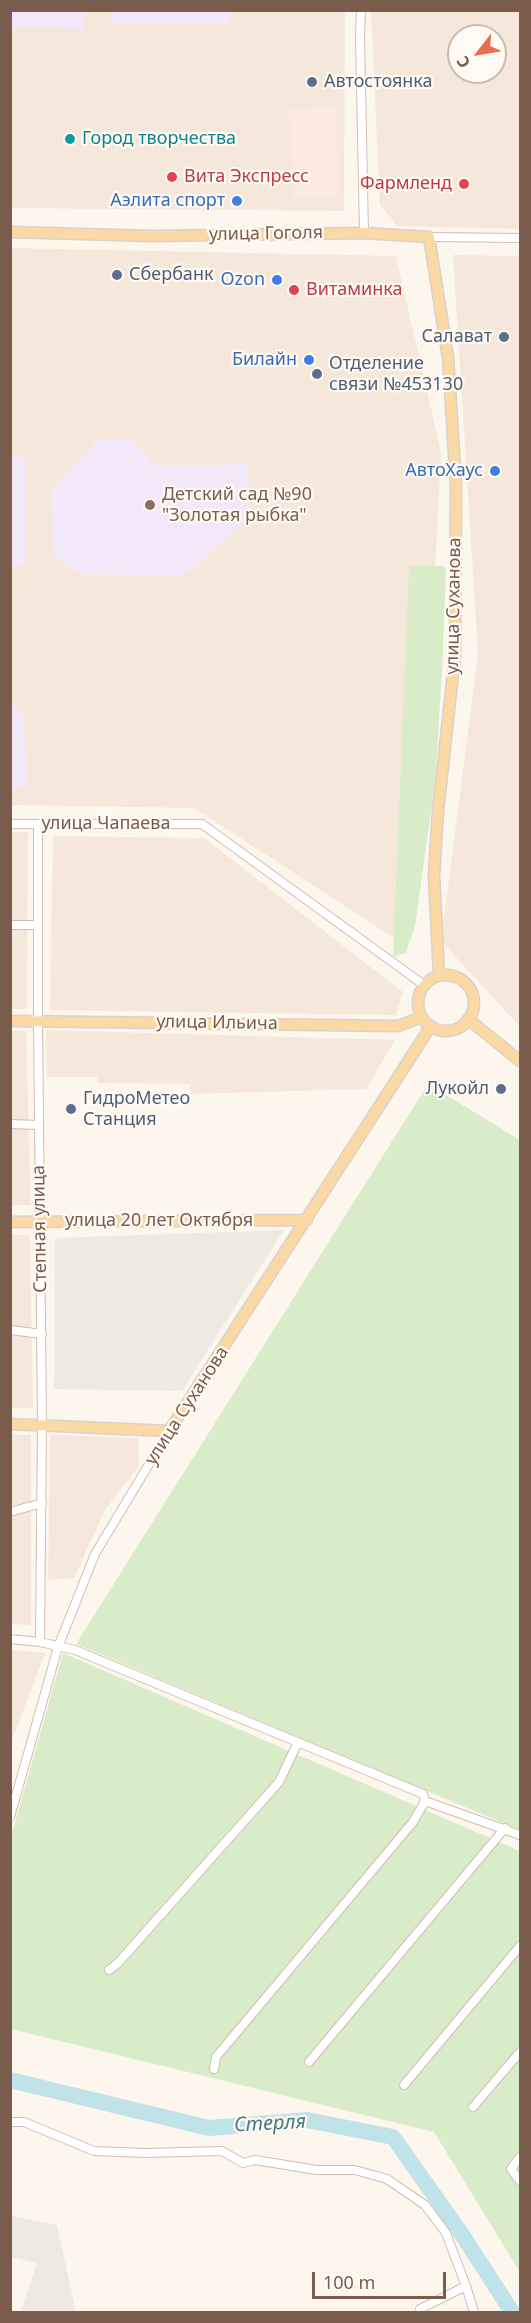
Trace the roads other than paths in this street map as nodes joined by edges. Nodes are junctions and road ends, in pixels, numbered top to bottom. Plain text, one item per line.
1 (361, 10) edge
2 (10, 232) edge
3 (364, 233) junction
4 (429, 237) junction
5 (520, 238) edge
6 (10, 824) edge
7 (39, 824) junction
8 (10, 925) edge
9 (38, 925) junction
10 (439, 975) junction
11 (424, 985) junction
12 (422, 1017) junction
13 (468, 1019) junction
14 (38, 1020) junction
15 (10, 1021) edge
16 (431, 1026) junction
17 (520, 1061) edge
18 (10, 1124) edge
19 (39, 1125) junction
20 (307, 1220) junction
21 (10, 1222) edge
22 (40, 1222) junction
23 (10, 1330) edge
24 (42, 1334) junction
25 (10, 1424) edge
26 (42, 1424) junction
27 (169, 1431) junction
28 (42, 1503) junction
29 (10, 1512) edge
30 (10, 1639) edge
31 (40, 1642) junction
32 (58, 1647) junction
33 (298, 1742) junction
34 (425, 1801) junction
35 (10, 1817) edge
36 (505, 1828) junction
37 (520, 1835) edge
38 (520, 1946) edge
39 (109, 1970) dead end
40 (520, 2052) edge
41 (309, 2062) dead end
42 (214, 2069) dead end
43 (404, 2085) dead end
44 (473, 2107) dead end
45 (10, 2122) edge
46 (520, 2157) edge
47 (520, 2181) edge
48 (466, 2286) junction
49 (420, 2309) dead end
50 (474, 2313) edge

1 - 3 street
2 - 3 main road, улица Гоголя
3 - 4 main road, улица Гоголя
4 - 5 street, улица Гоголя
4 - 10 main road, улица Суханова
6 - 7 street, улица Чапаева
7 - 9 street, Степная улица
7 - 11 street, улица Чапаева
8 - 9 street
9 - 14 street, Степная улица
10 - 11 main road
10 - 13 main road
11 - 12 main road
12 - 14 main road, улица Ильича
12 - 16 main road
13 - 16 main road
13 - 17 main road
14 - 15 main road, улица Ильича
14 - 19 street, Степная улица
16 - 20 main road, улица Суханова
18 - 19 street
19 - 22 street, Степная улица
20 - 22 main road, улица 20 лет Октября
20 - 27 main road, улица Суханова
21 - 22 main road, улица 20 лет Октября
22 - 24 street, Степная улица
23 - 24 street
24 - 26 street, Степная улица
25 - 26 main road
26 - 27 main road
26 - 28 street, Степная улица
27 - 32 street, улица Суханова
28 - 29 street
28 - 31 street, Степная улица
30 - 31 street
31 - 32 street
32 - 33 street
32 - 35 street, улица Суханова
33 - 34 street
33 - 39 street
34 - 36 street
34 - 42 street
36 - 37 street
36 - 41 street
38 - 43 street
40 - 44 street
45 - 48 street
46 - 47 street
48 - 49 street
48 - 50 street

